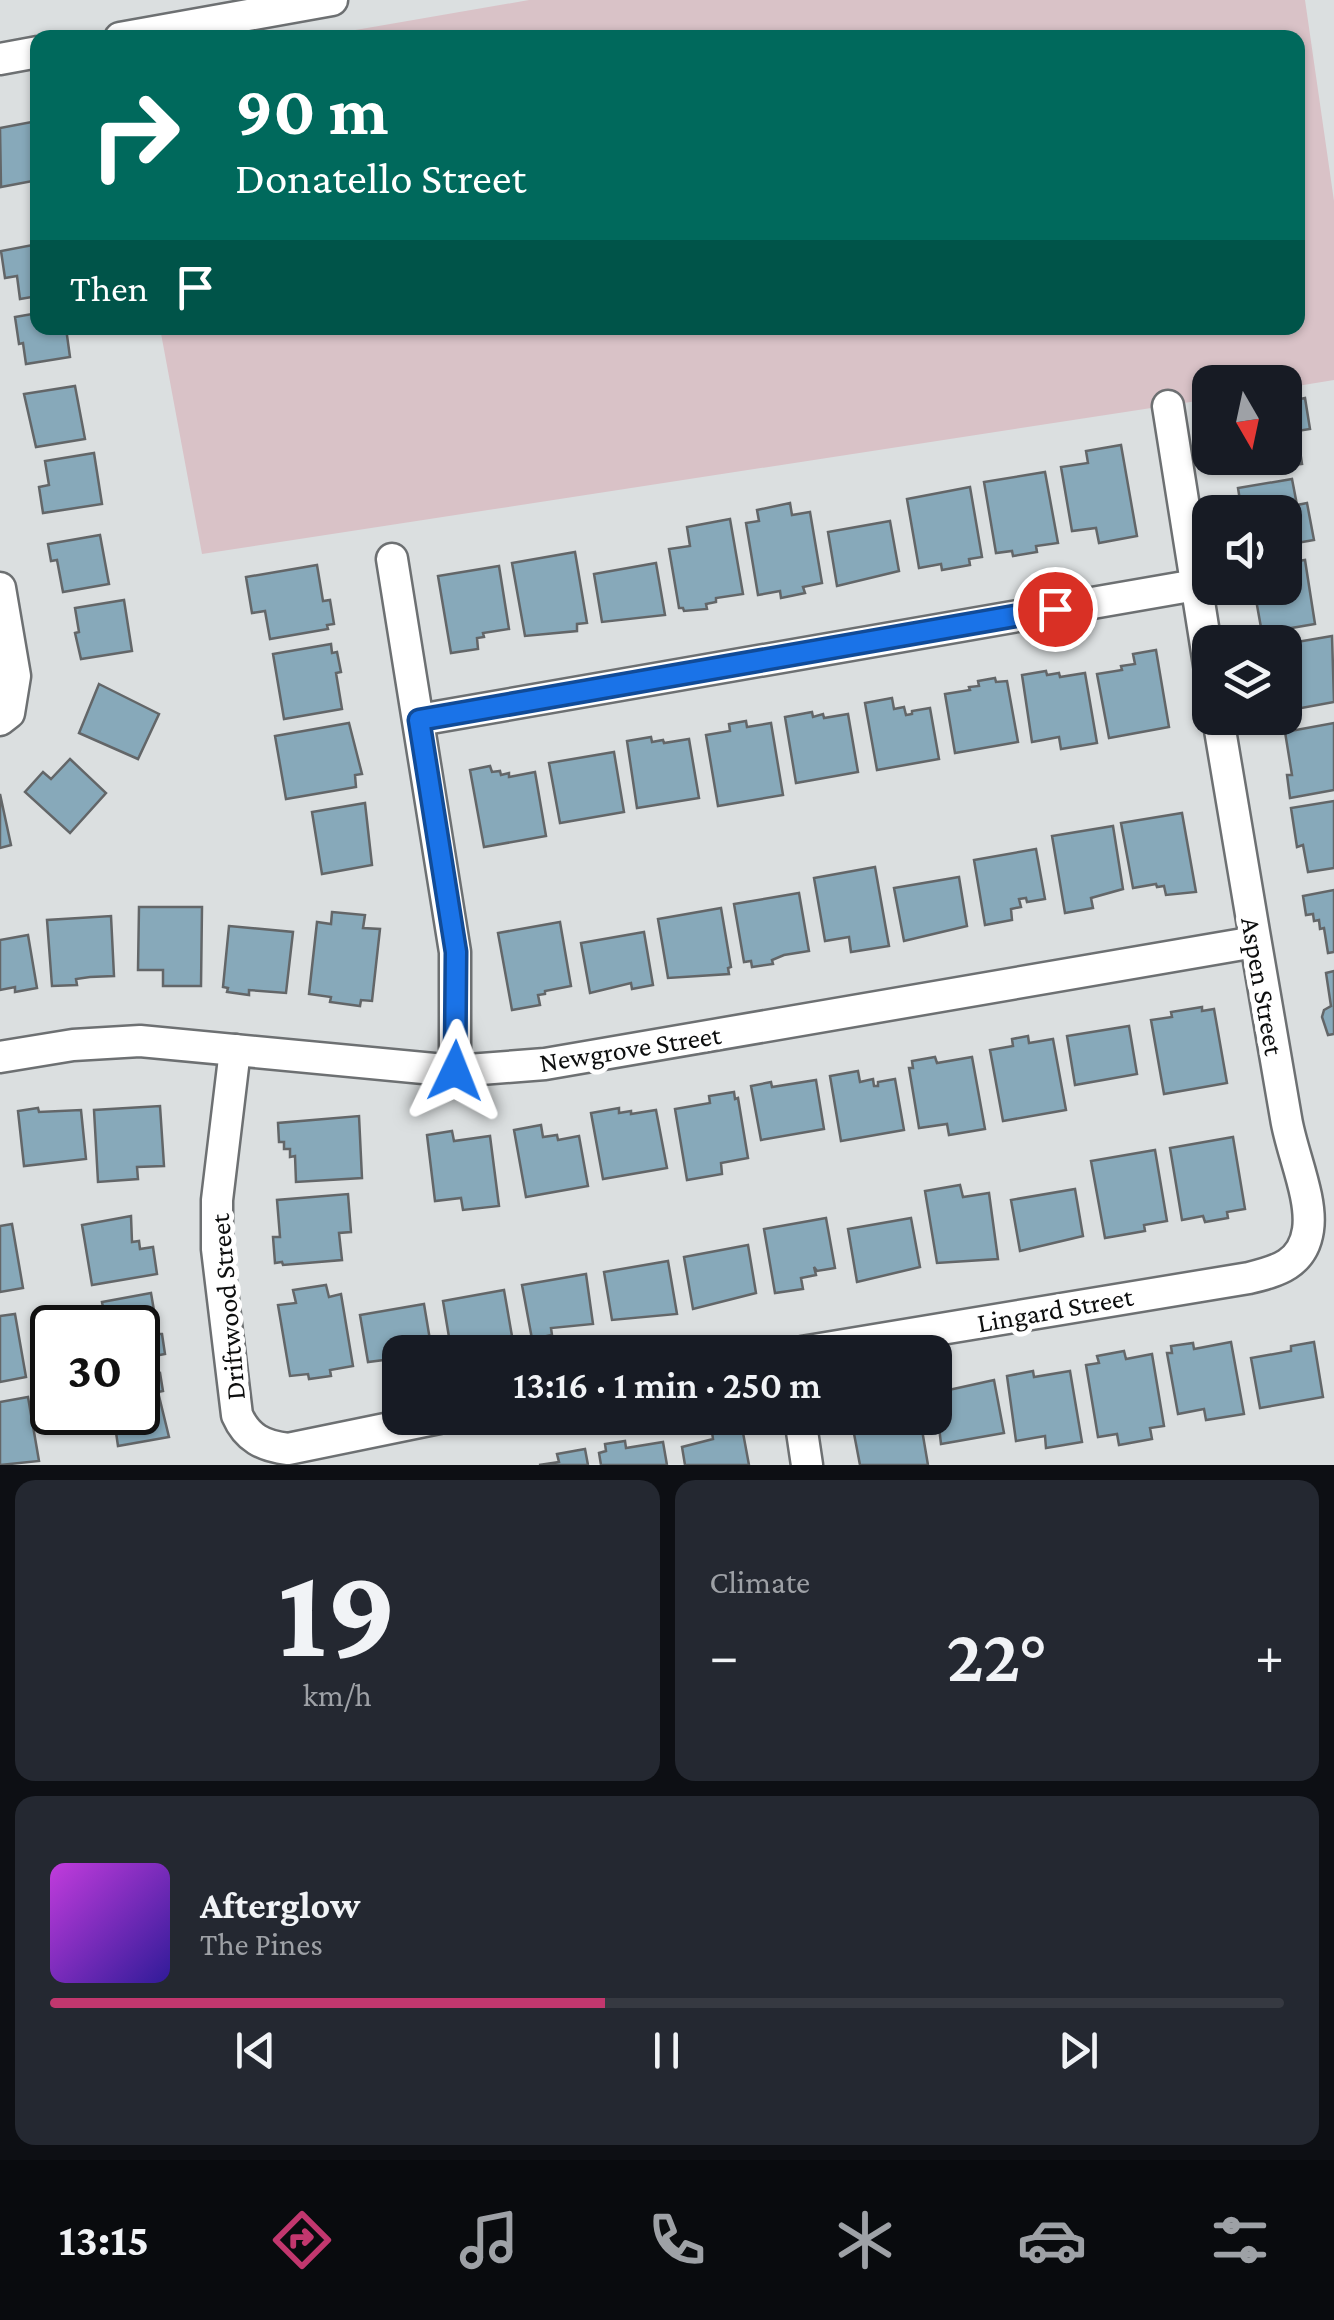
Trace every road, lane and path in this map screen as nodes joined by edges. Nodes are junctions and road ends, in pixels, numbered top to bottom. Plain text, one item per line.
1 (332, 0) edge
2 (165, 30) edge
3 (30, 53) edge
4 (0, 59) edge
5 (1168, 406) dead end
6 (392, 559) dead end
7 (1192, 559) edge
8 (1192, 586) edge
9 (0, 588) edge
10 (5, 716) edge
11 (419, 720) junction
12 (1221, 735) edge
13 (1256, 942) junction
14 (235, 1050) junction
15 (0, 1057) edge
16 (455, 1071) junction
17 (1302, 1253) joint
18 (905, 1335) edge
19 (382, 1430) edge
20 (803, 1435) edge
21 (807, 1465) edge

1 - 2 street
3 - 4 street
5 - 7 street
6 - 11 street
8 - 11 street
9 - 10 street
11 - 16 street
12 - 13 street, Aspen Street
13 - 16 street, Newgrove Street
13 - 17 street, Aspen Street
14 - 15 street, Newgrove Street
14 - 16 street, Newgrove Street
14 - 19 street, Driftwood Street
17 - 18 street, Lingard Street
20 - 21 street

